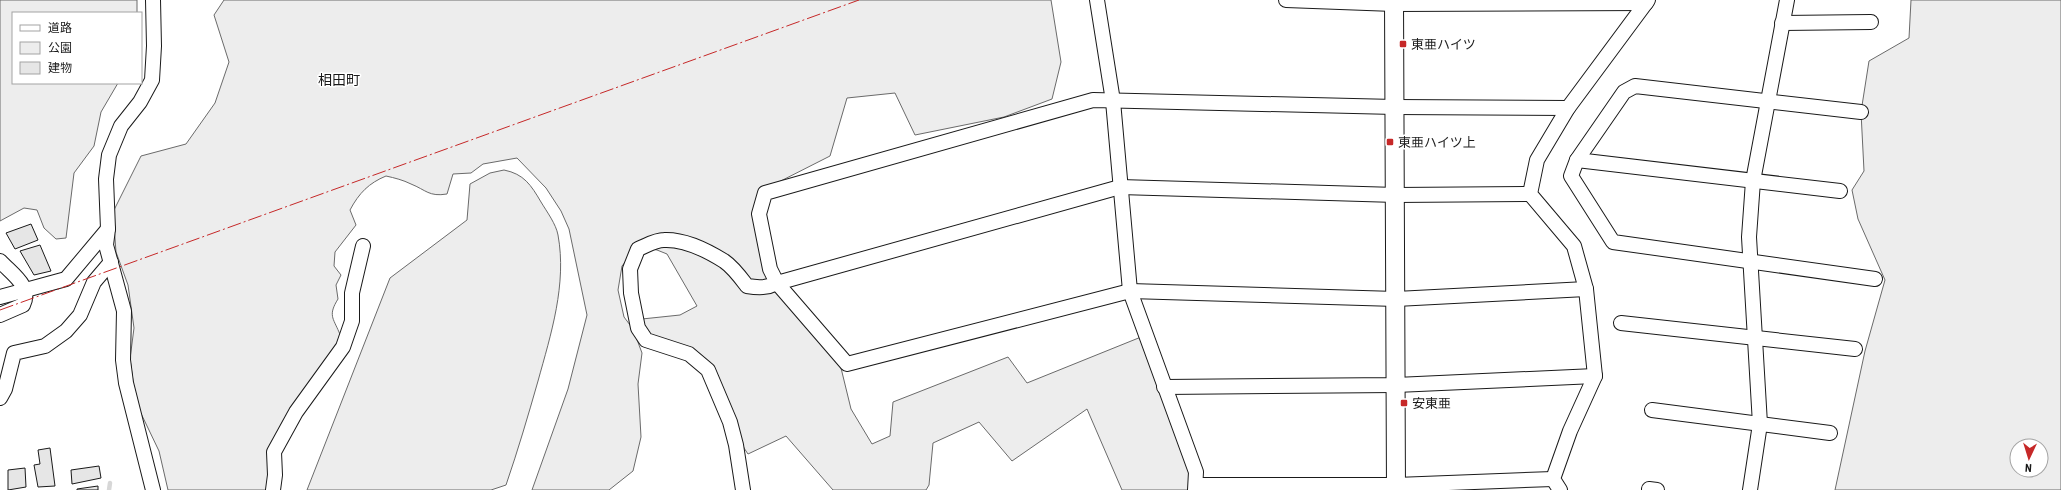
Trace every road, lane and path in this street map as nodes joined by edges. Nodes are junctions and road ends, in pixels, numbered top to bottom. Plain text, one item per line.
1 (153, 0) edge
2 (1097, 0) edge
3 (1286, 0) edge
4 (1787, 0) edge
5 (1394, 2) edge
6 (1647, 2) edge
7 (1871, 22) dead end
8 (1782, 23) junction
9 (1113, 101) junction
10 (1768, 102) junction
11 (1395, 107) junction
12 (1568, 108) junction
13 (1861, 112) dead end
14 (1577, 160) junction
15 (1753, 181) junction
16 (1120, 186) junction
17 (1840, 191) dead end
18 (1530, 194) junction
19 (1396, 195) junction
20 (108, 229) junction
21 (363, 246) dead end
22 (0, 261) edge
23 (1751, 261) junction
24 (111, 262) junction
25 (1875, 279) dead end
26 (777, 283) junction
27 (1586, 288) junction
28 (26, 289) junction
29 (1130, 291) junction
30 (0, 297) edge
31 (1396, 299) junction
32 (0, 314) edge
33 (1621, 324) dead end
34 (1756, 339) junction
35 (1855, 349) dead end
36 (1595, 376) junction
37 (1396, 385) junction
38 (1164, 387) junction
39 (0, 398) edge
40 (1652, 410) dead end
41 (1760, 424) junction
42 (1830, 433) dead end
43 (1556, 484) edge
44 (1195, 488) edge
45 (1396, 488) edge
46 (153, 490) edge
47 (273, 490) edge
48 (743, 490) edge
49 (1750, 490) edge

1 - 20 street
2 - 9 street
3 - 5 street
4 - 8 street
5 - 6 street
5 - 11 street
6 - 12 street
7 - 8 street
8 - 10 street
9 - 11 street
9 - 16 street
9 - 26 street
10 - 13 street
10 - 14 street
10 - 15 street
11 - 12 street
11 - 19 street
12 - 18 street
14 - 15 street
14 - 23 street
15 - 17 street
15 - 23 street
16 - 19 street
16 - 26 street
16 - 29 street
18 - 19 street
18 - 27 street
19 - 31 street
20 - 24 street
20 - 28 street
21 - 47 street
22 - 28 street
23 - 25 street
23 - 34 street
24 - 39 street
24 - 46 street
26 - 29 street
26 - 48 street
27 - 31 street
27 - 36 street
28 - 30 street
28 - 32 street
29 - 31 street
29 - 38 street
31 - 37 street
33 - 34 street
34 - 35 street
34 - 41 street
36 - 37 street
36 - 43 street
37 - 38 street
37 - 45 street
38 - 44 street
40 - 41 street
41 - 42 street
41 - 49 street
43 - 45 street
44 - 45 street

